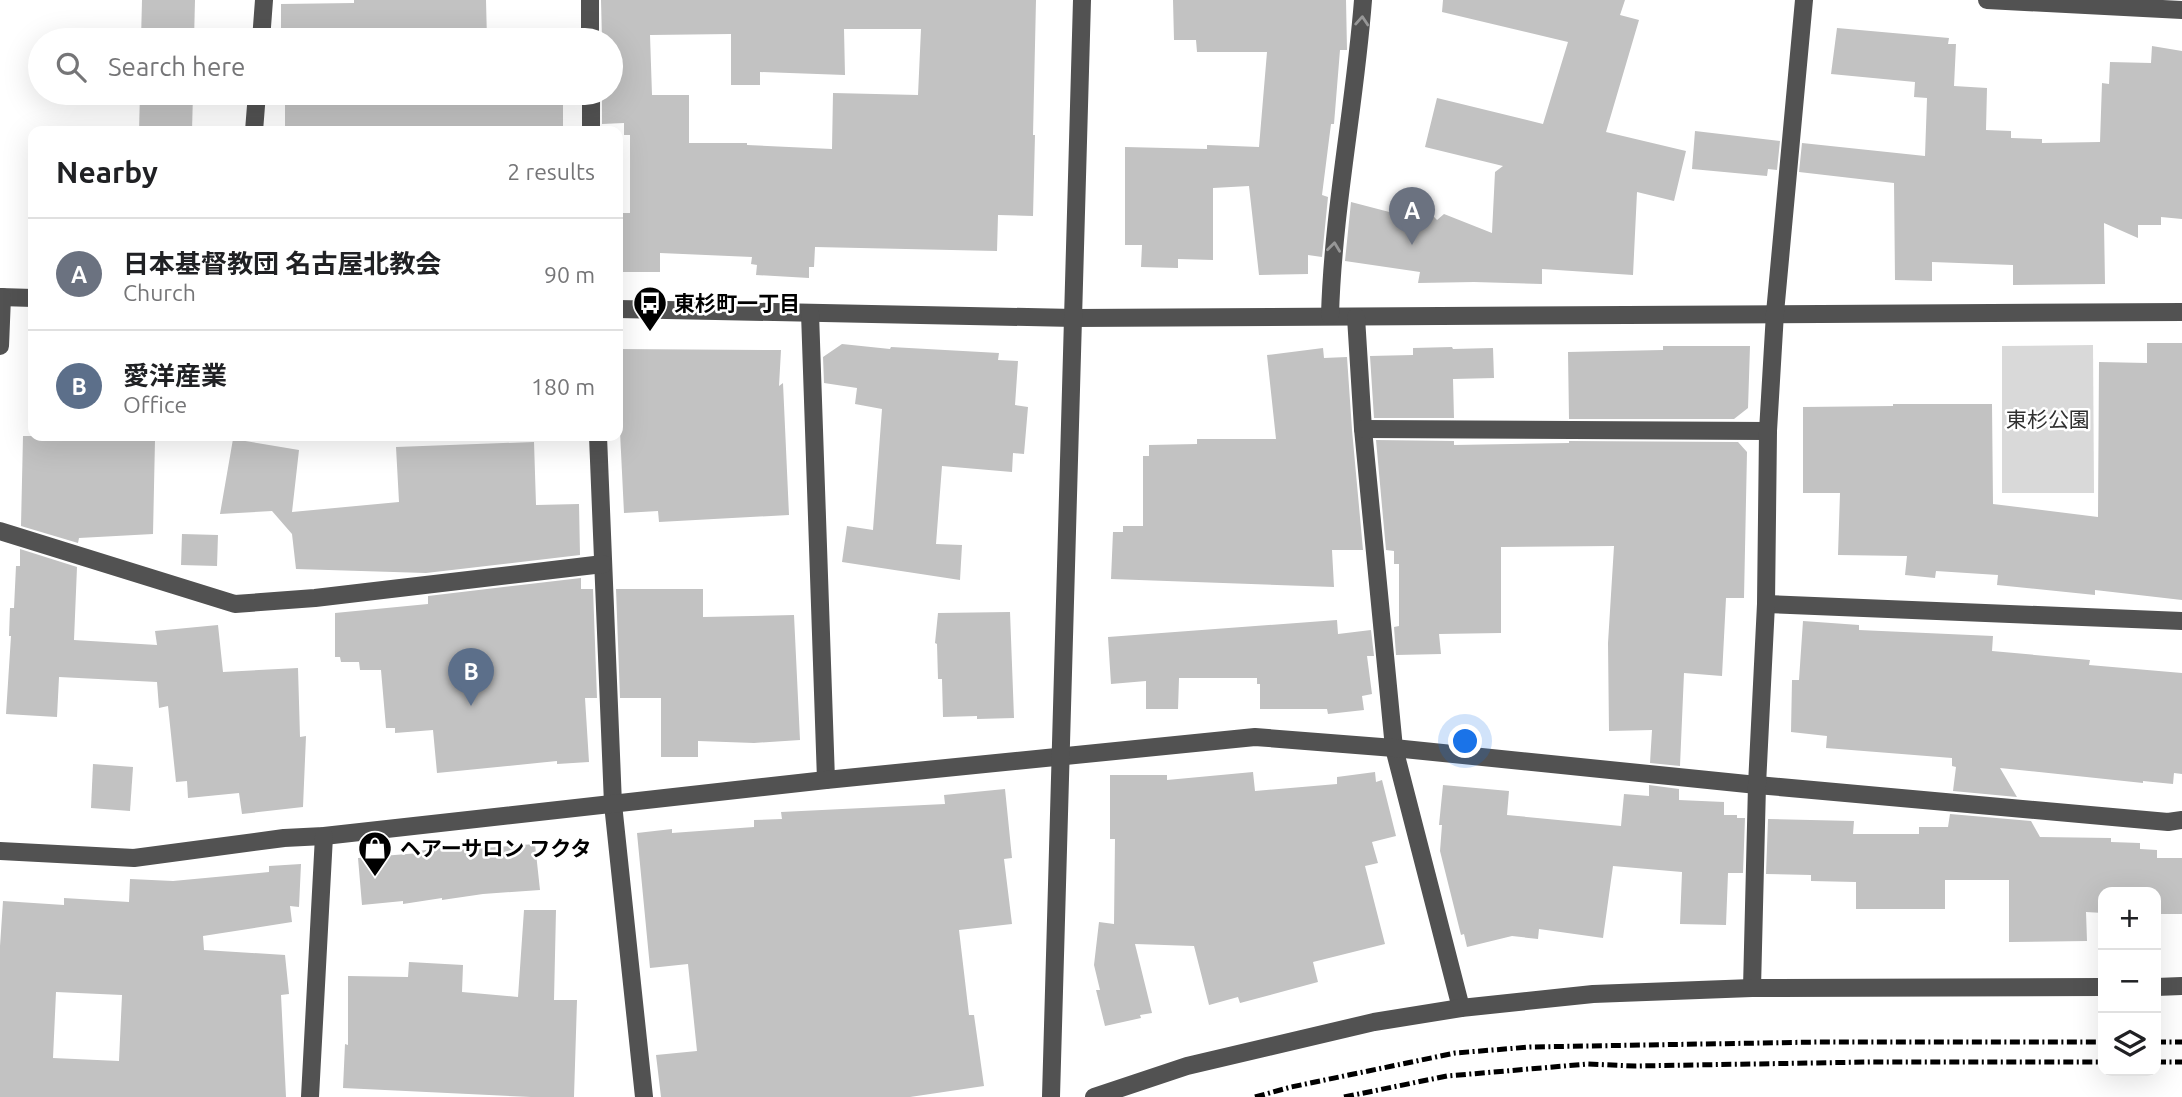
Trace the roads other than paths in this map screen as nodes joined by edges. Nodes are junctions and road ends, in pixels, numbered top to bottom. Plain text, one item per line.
1 (264, 0) edge
2 (590, 0) edge
3 (1082, 0) edge
4 (1363, 0) edge
5 (1804, 0) edge
6 (1987, 0) edge
7 (2182, 10) edge
8 (262, 28) edge
9 (590, 28) edge
10 (256, 105) edge
11 (591, 105) edge
12 (254, 126) edge
13 (591, 126) edge
14 (1, 297) edge
15 (28, 298) edge
16 (623, 309) edge
17 (2182, 312) edge
18 (810, 313) junction
19 (1775, 313) junction
20 (1330, 315) junction
21 (1074, 317) junction
22 (1356, 317) junction
23 (0, 346) edge
24 (1363, 429) junction
25 (1768, 430) junction
26 (598, 441) edge
27 (0, 531) edge
28 (603, 564) junction
29 (1766, 604) junction
30 (2182, 621) edge
31 (1394, 748) junction
32 (1062, 756) junction
33 (826, 780) junction
34 (1757, 785) junction
35 (613, 804) junction
36 (2182, 820) edge
37 (324, 836) junction
38 (0, 851) edge
39 (2161, 986) edge
40 (2182, 986) edge
41 (2098, 987) edge
42 (1752, 988) junction
43 (1461, 1008) junction
44 (310, 1097) edge
45 (643, 1097) edge
46 (1051, 1097) edge
47 (1094, 1097) edge

1 - 8 street
2 - 9 street
3 - 21 street
20 -> 4 street
5 - 19 street
6 - 7 street
10 - 12 street
11 - 13 street
14 - 15 street
14 - 23 street
16 - 18 street
17 - 19 street
18 - 21 street
18 - 33 street
19 - 22 street
19 - 25 street
20 - 21 street
20 - 22 street
21 - 32 street
22 - 24 street
24 - 25 street
24 - 31 street
25 - 29 street
26 - 28 street
27 - 28 street
28 - 35 street
29 - 30 street
29 - 34 street
31 - 32 street
31 - 34 street
31 - 43 street
32 - 33 street
32 - 46 street
33 - 35 street
34 - 36 street
34 - 42 street
35 - 37 street
35 - 45 street
37 - 38 street
37 - 44 street
39 - 40 street
41 - 42 street
42 - 43 street
43 - 47 street

